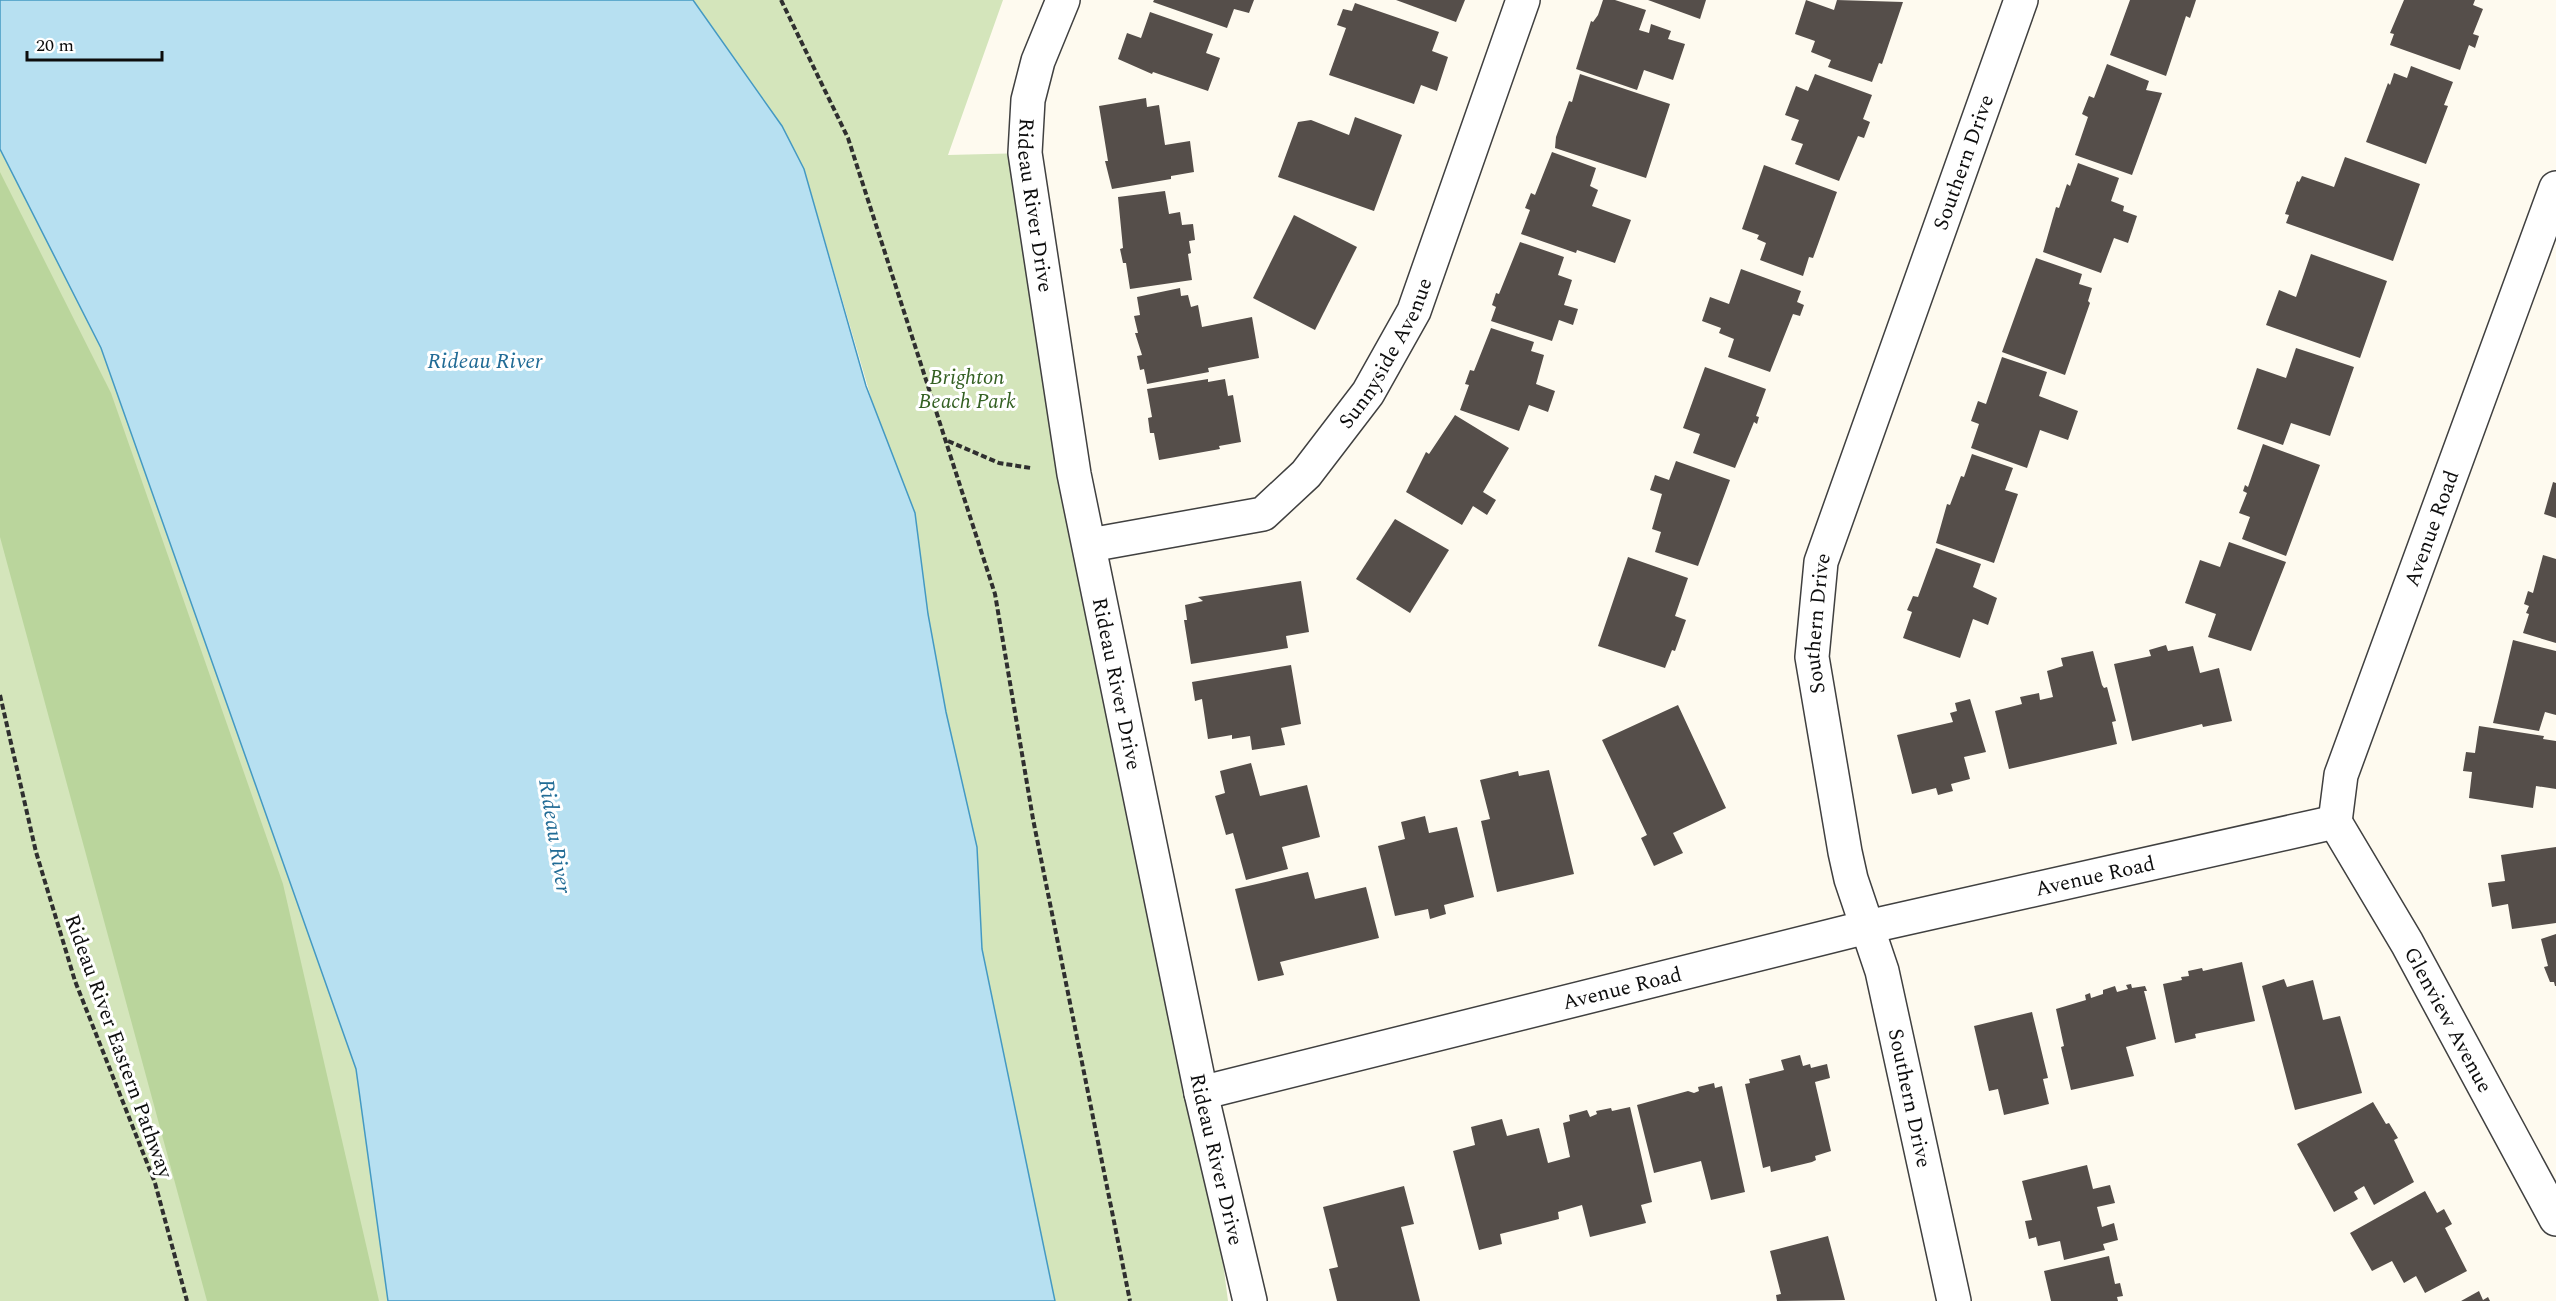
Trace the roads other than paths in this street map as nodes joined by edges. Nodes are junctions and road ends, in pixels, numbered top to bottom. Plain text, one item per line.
1 (1063, 0) edge
2 (1523, 0) edge
3 (2021, 0) edge
4 (2556, 188) edge
5 (1090, 545) junction
6 (2335, 822) junction
7 (1867, 927) junction
8 (1201, 1093) junction
9 (2556, 1219) edge
10 (1250, 1301) edge
11 (1954, 1301) edge

1 - 5 street, Rideau River Drive
2 - 5 street, Sunnyside Avenue
3 - 7 street, Southern Drive
4 - 6 street, Avenue Road
5 - 8 street, Rideau River Drive
6 - 7 street, Avenue Road
6 - 9 street, Glenview Avenue
7 - 8 street, Avenue Road
7 - 11 street, Southern Drive
8 - 10 street, Rideau River Drive

